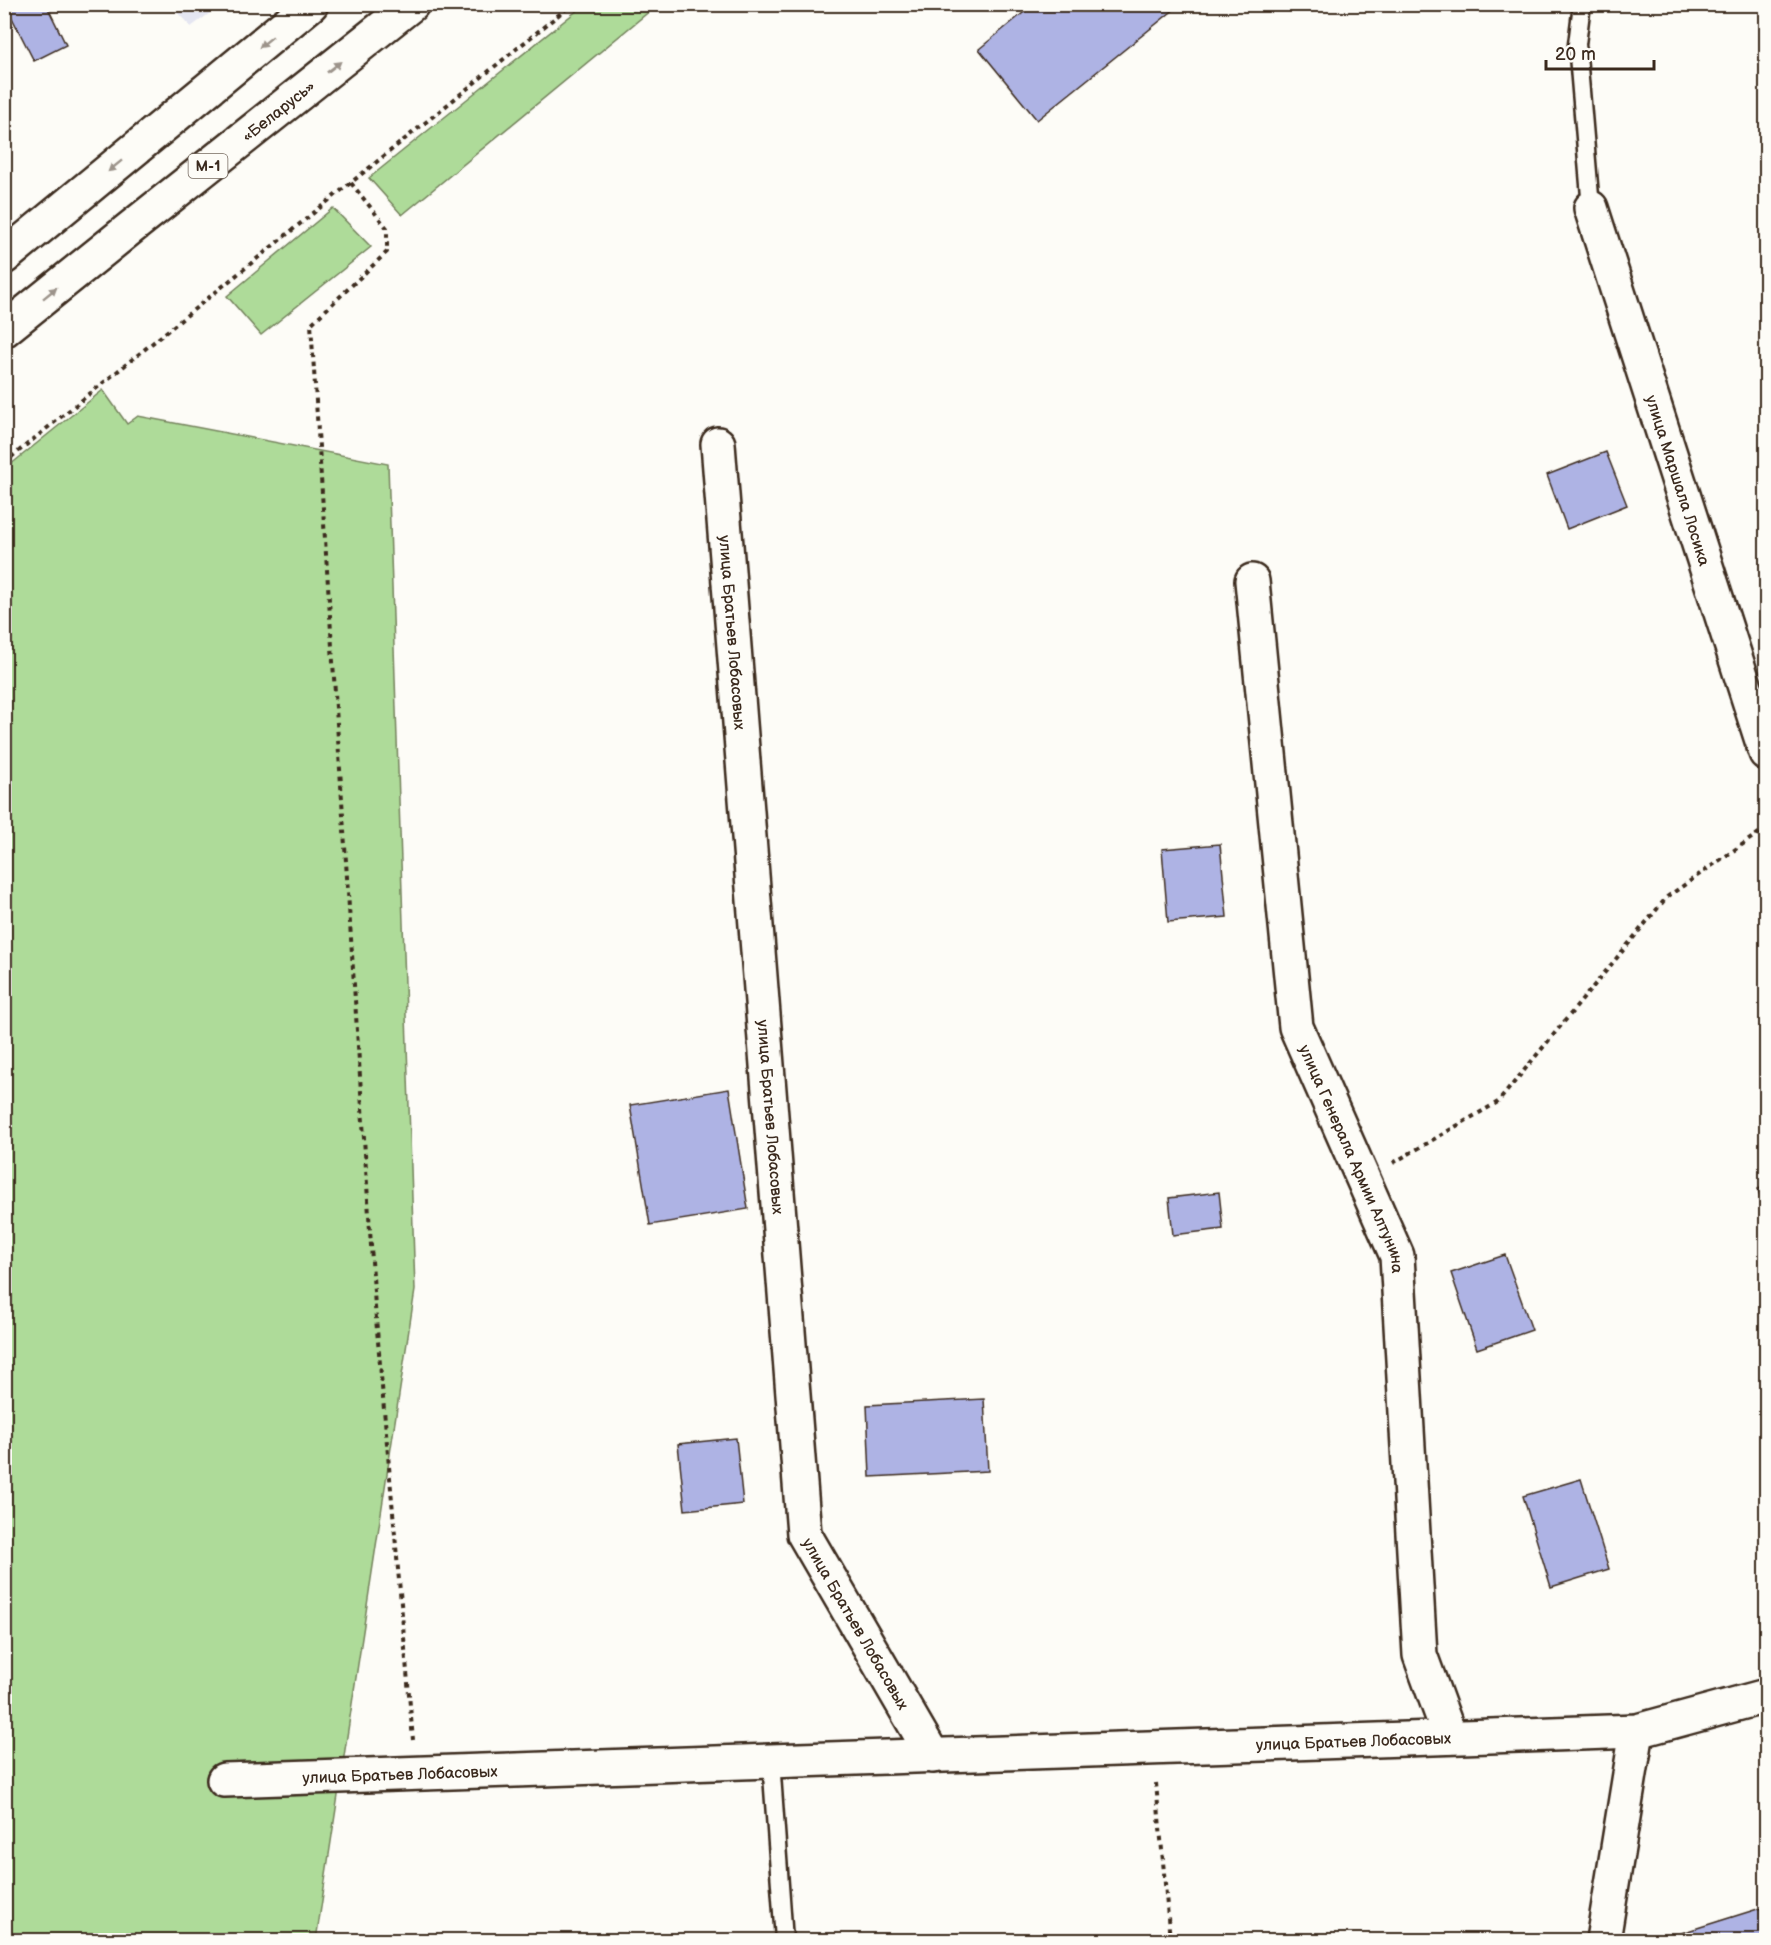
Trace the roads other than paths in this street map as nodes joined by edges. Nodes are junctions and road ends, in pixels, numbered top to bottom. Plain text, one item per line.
1 (311, 4) edge
2 (412, 4) edge
3 (1582, 4) edge
4 (1591, 208) joint
5 (4, 257) edge
6 (4, 330) edge
7 (718, 444) dead end
8 (1252, 581) dead end
9 (1767, 753) edge
10 (1767, 1696) edge
11 (1637, 1731) junction
12 (1450, 1737) junction
13 (933, 1756) junction
14 (771, 1761) junction
15 (224, 1780) dead end
16 (784, 1941) edge
17 (1603, 1941) edge

1 -> 5 main road
6 -> 2 main road, «Беларусь» / М-1
3 - 4 lane
4 - 9 main road, улица Маршала Лосика
7 - 13 main road, улица Братьев Лобасовых
8 - 12 main road, улица Генерала Армии Алтунина
10 - 11 main road, улица Братьев Лобасовых
11 - 12 main road, улица Братьев Лобасовых
11 - 17 main road
12 - 13 main road, улица Братьев Лобасовых
13 - 14 main road, улица Братьев Лобасовых
14 - 15 main road, улица Братьев Лобасовых
14 - 16 lane

